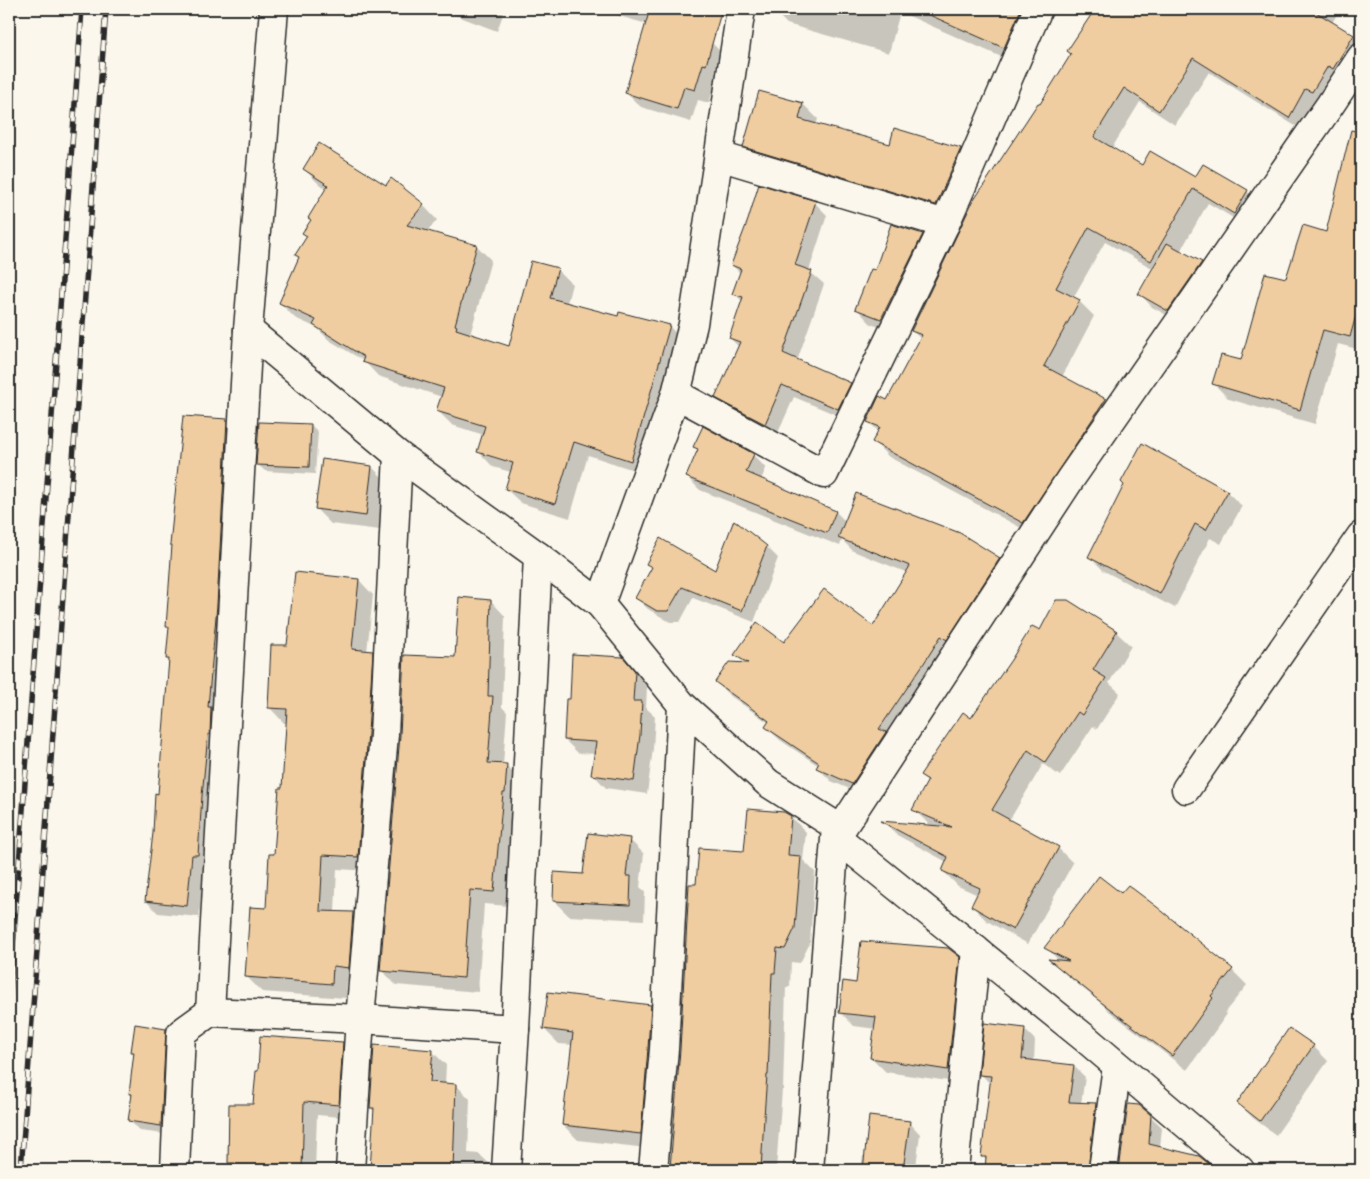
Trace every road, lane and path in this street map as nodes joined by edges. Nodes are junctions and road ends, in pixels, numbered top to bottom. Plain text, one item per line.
1 (274, 9) edge
2 (741, 9) edge
3 (1038, 9) edge
4 (1358, 70) edge
5 (719, 156) junction
6 (945, 224) junction
7 (248, 330) junction
8 (676, 394) junction
9 (398, 455) junction
10 (1361, 536) edge
11 (538, 556) junction
12 (600, 604) junction
13 (682, 705) junction
14 (1186, 788) dead end
15 (836, 832) junction
16 (976, 950) junction
17 (210, 1012) junction
18 (360, 1019) junction
19 (515, 1029) junction
20 (1117, 1066) junction
21 (175, 1170) edge
22 (350, 1170) edge
23 (506, 1170) edge
24 (653, 1170) edge
25 (809, 1170) edge
26 (954, 1170) edge
27 (1103, 1170) edge
28 (1240, 1170) edge

1 - 7 street
2 - 5 street
3 - 6 street
4 - 15 street
5 - 6 street
5 - 8 street
6 - 8 street
7 - 9 street
7 - 17 street
8 - 12 street
9 - 11 street
9 - 18 street
10 - 14 street
11 - 12 street
11 - 19 street
12 - 13 street
13 - 15 street
13 - 24 street
15 - 16 street
15 - 25 street
16 - 20 street
16 - 26 street
17 - 18 street
17 - 21 street
18 - 19 street
18 - 22 street
19 - 23 street
20 - 27 street
20 - 28 street

